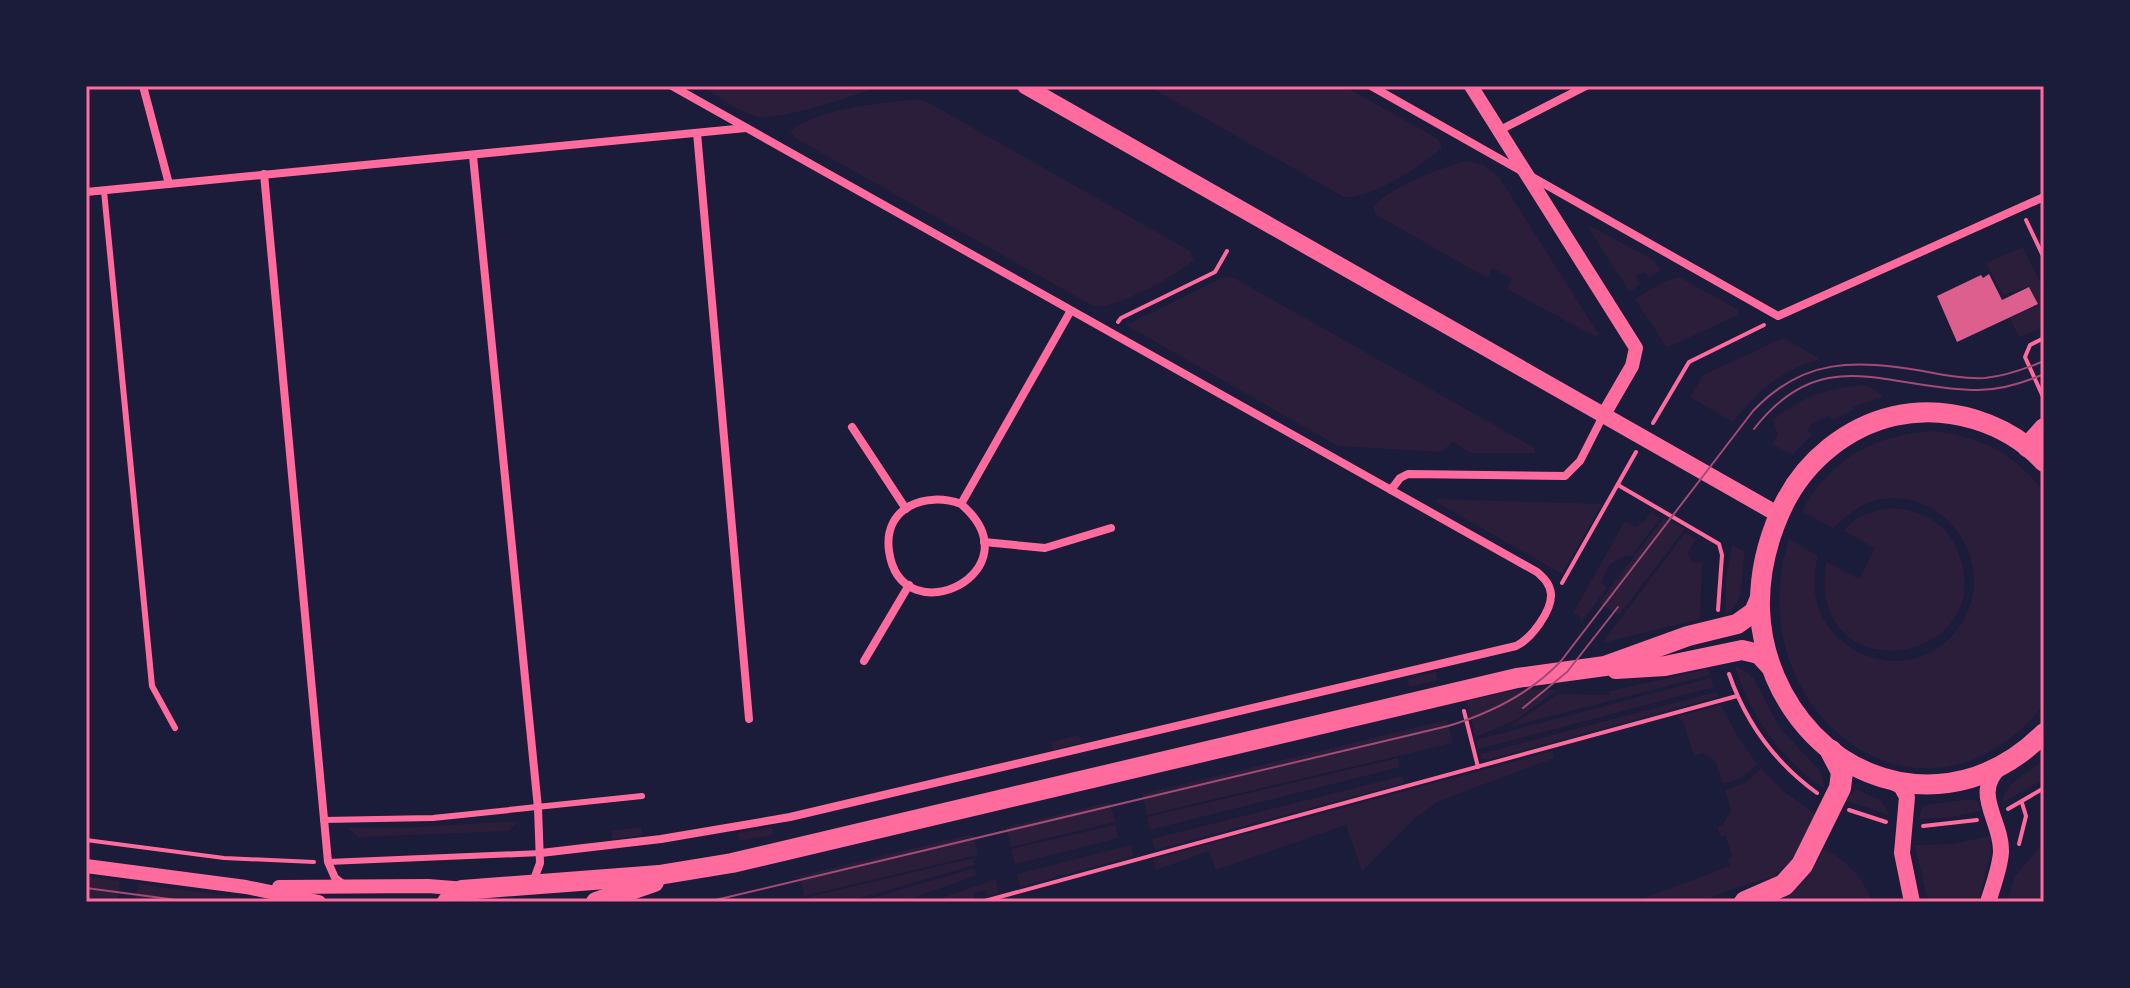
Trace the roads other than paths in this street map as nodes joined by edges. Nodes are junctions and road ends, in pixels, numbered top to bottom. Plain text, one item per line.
1 (143, 86) edge
2 (672, 86) edge
3 (1025, 86) edge
4 (1371, 86) edge
5 (1471, 86) edge
6 (1586, 86) edge
7 (746, 128) junction
8 (1500, 130) junction
9 (697, 133) junction
10 (473, 156) junction
11 (1526, 172) junction
12 (264, 174) junction
13 (169, 184) junction
14 (104, 191) junction
15 (86, 192) edge
16 (2044, 197) edge
17 (1070, 312) junction
18 (1603, 416) junction
19 (852, 427) dead end
20 (2044, 428) edge
21 (2027, 447) junction
22 (2044, 462) edge
23 (1391, 490) junction
24 (961, 504) junction
25 (906, 509) junction
26 (1779, 515) junction
27 (1111, 528) dead end
28 (984, 542) junction
29 (909, 585) junction
30 (1760, 598) junction
31 (864, 661) dead end
32 (1771, 667) junction
33 (1577, 671) junction
34 (749, 719) dead end
35 (175, 728) dead end
36 (2044, 733) edge
37 (1831, 751) junction
38 (2001, 766) junction
39 (1890, 780) junction
40 (642, 796) dead end
41 (538, 808) junction
42 (323, 820) junction
43 (541, 853) junction
44 (324, 862) junction
45 (86, 866) edge
46 (688, 871) junction
47 (528, 886) junction
48 (246, 887) junction
49 (349, 887) junction
50 (473, 889) junction
51 (319, 902) edge
52 (447, 902) edge
53 (596, 902) edge
54 (1745, 902) edge
55 (1912, 902) edge
56 (1988, 902) edge

1 - 13 street
2 - 7 street
3 - 18 main road
4 - 11 street
5 - 8 street
6 - 8 street
7 - 9 street
7 - 17 street
8 - 11 street
9 - 10 street
9 - 34 street
10 - 12 street
10 - 41 street
11 - 16 street
11 - 18 street
12 - 13 street
12 - 42 street
13 - 14 street
14 - 15 street
14 - 35 lane
17 - 23 street
17 - 24 street
18 - 23 street
18 - 26 main road
19 - 25 street
20 - 21 main road
21 - 22 main road
21 - 26 main road
23 - 43 street
24 - 25 street
24 - 28 street
25 - 29 street
26 - 30 main road
27 - 28 street
28 - 29 street
29 - 31 street
30 - 32 main road
30 - 33 main road
32 - 33 main road
32 - 37 main road
33 - 46 main road
36 - 38 main road
37 - 39 main road
37 - 54 highway
38 - 39 main road
38 - 56 main road
39 - 55 main road
40 - 41 lane
41 - 42 lane
41 - 43 street
42 - 44 street
43 - 44 lane
43 - 47 street
44 - 49 street
45 - 48 street
46 - 47 main road
46 - 53 main road
47 - 50 main road
48 - 49 street
48 - 51 street
49 - 50 street
50 - 52 main road

